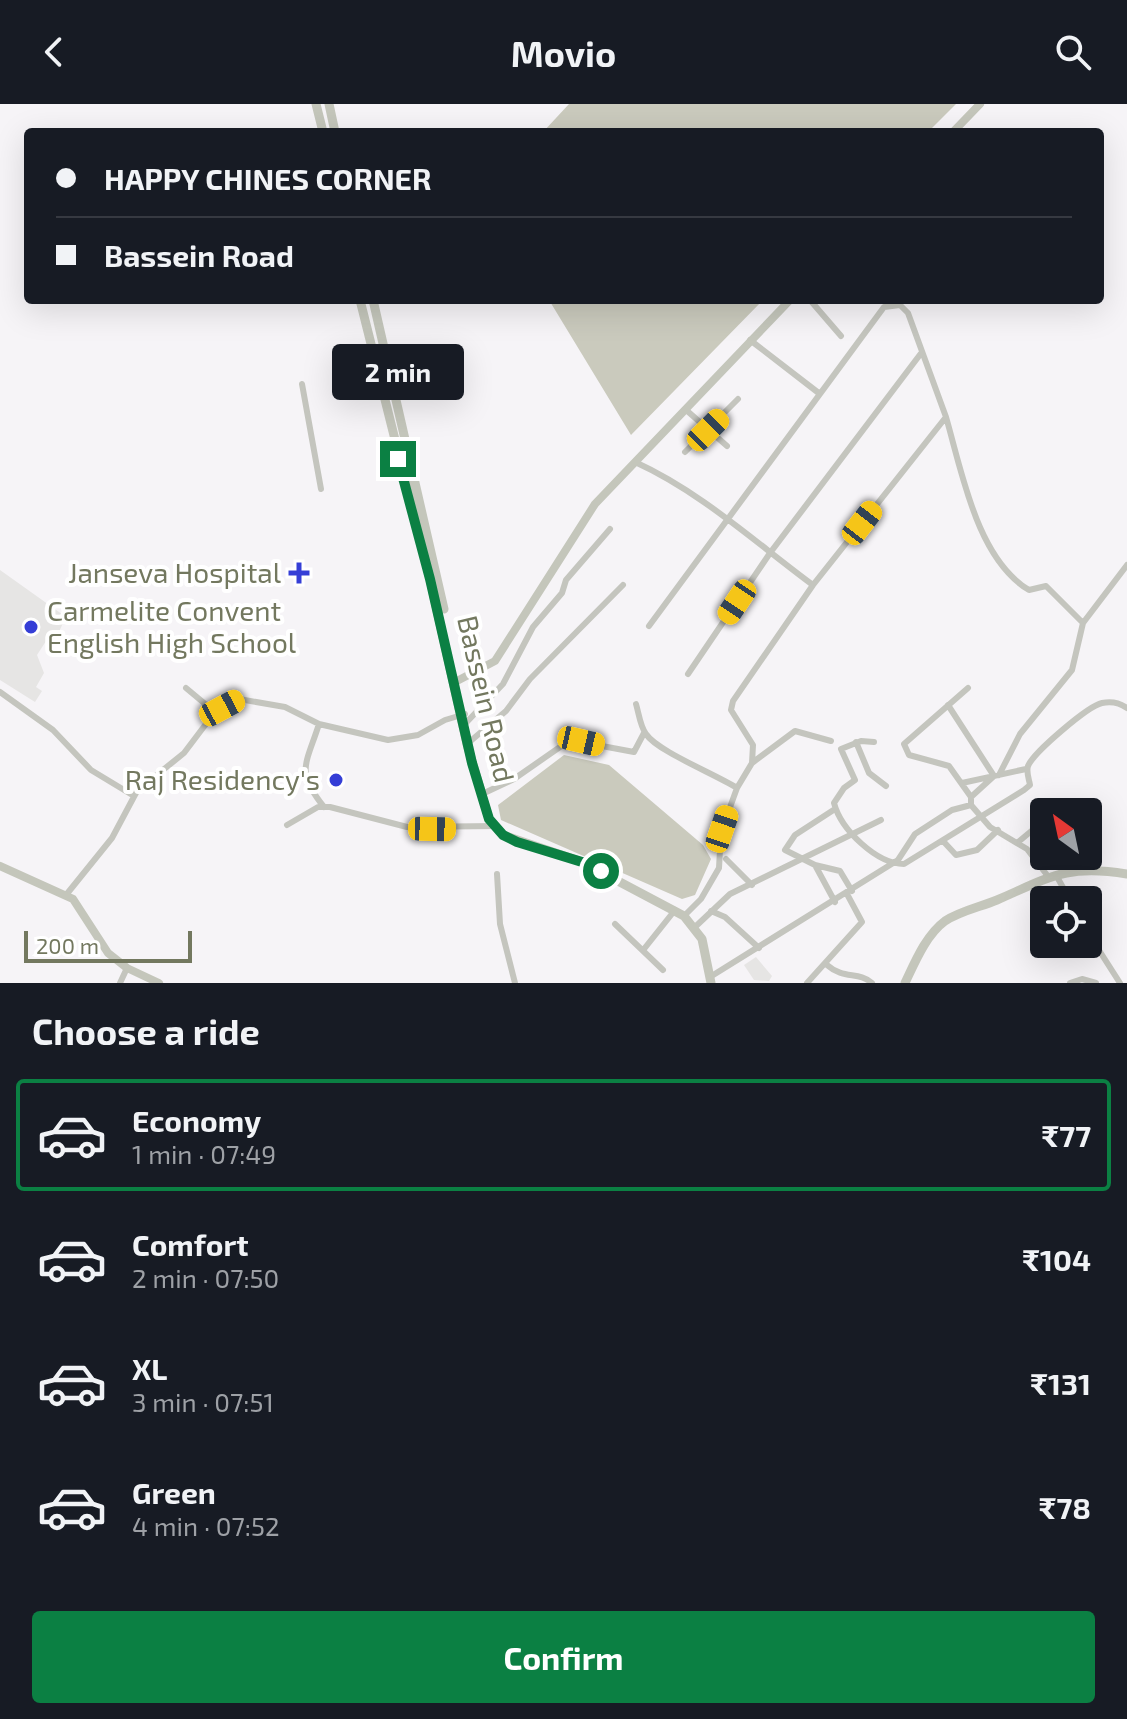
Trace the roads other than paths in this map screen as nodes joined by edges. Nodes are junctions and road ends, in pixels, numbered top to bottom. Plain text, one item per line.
1 (316, 104) edge
2 (329, 104) edge
3 (980, 104) edge
4 (322, 128) edge
5 (334, 128) edge
6 (956, 128) edge
7 (361, 304) edge
8 (374, 304) edge
9 (786, 304) edge
10 (813, 304) edge
11 (841, 336) dead end
12 (750, 340) junction
13 (922, 352) junction
14 (391, 381) junction
15 (302, 384) dead end
16 (380, 384) junction
17 (820, 394) junction
18 (738, 399) dead end
19 (685, 409) junction
20 (946, 417) junction
21 (708, 430) junction
22 (727, 446) dead end
23 (685, 452) dead end
24 (635, 462) junction
25 (321, 489) dead end
26 (728, 520) junction
27 (610, 529) dead end
28 (770, 553) junction
29 (1127, 565) edge
30 (623, 585) dead end
31 (813, 585) junction
32 (1083, 623) junction
33 (649, 626) dead end
34 (474, 674) junction
35 (688, 674) dead end
36 (457, 681) junction
37 (186, 688) dead end
38 (968, 688) dead end
39 (0, 692) edge
40 (487, 702) junction
41 (636, 704) dead end
42 (948, 705) junction
43 (1127, 708) edge
44 (216, 713) junction
45 (464, 719) junction
46 (319, 724) junction
47 (644, 733) junction
48 (831, 741) dead end
49 (469, 742) junction
50 (856, 742) junction
51 (874, 742) dead end
52 (752, 763) junction
53 (1026, 769) junction
54 (996, 776) junction
55 (962, 783) junction
56 (886, 786) dead end
57 (737, 788) junction
58 (482, 794) junction
59 (134, 796) junction
60 (971, 801) junction
61 (324, 807) junction
62 (835, 809) junction
63 (981, 817) junction
64 (881, 820) dead end
65 (287, 825) dead end
66 (497, 825) junction
67 (998, 830) junction
68 (1030, 832) edge
69 (854, 835) junction
70 (943, 841) junction
71 (1017, 843) junction
72 (726, 859) dead end
73 (801, 859) junction
74 (891, 864) junction
75 (815, 865) junction
76 (0, 866) edge
77 (497, 874) dead end
78 (1127, 874) edge
79 (1051, 875) junction
80 (752, 885) junction
81 (1059, 886) edge
82 (850, 893) junction
83 (66, 895) junction
84 (835, 902) junction
85 (711, 911) junction
86 (682, 913) junction
87 (615, 924) dead end
88 (697, 925) junction
89 (759, 948) junction
90 (644, 949) junction
91 (1102, 955) edge
92 (827, 965) junction
93 (127, 968) junction
94 (663, 970) dead end
95 (711, 980) edge
96 (120, 983) edge
97 (159, 983) edge
98 (515, 983) edge
99 (807, 983) edge
100 (872, 983) edge
101 (905, 983) edge
102 (1070, 983) edge
103 (1096, 983) edge
104 (1120, 983) edge

1 - 4 main road
2 - 5 main road
3 - 6 street
7 - 16 main road, Bassein Road
8 - 14 main road, Bassein Road
9 - 12 street
10 - 11 street
12 - 17 street
12 - 19 street
13 - 17 street
13 - 20 street
13 - 28 street
14 - 16 main road
14 - 36 main road, Bassein Road
15 - 25 street
16 - 36 main road, Bassein Road
17 - 26 street
18 - 21 street
19 - 21 street
19 - 24 street
20 - 31 street
20 - 32 street
21 - 22 street
21 - 23 street
24 - 26 street
24 - 34 street
26 - 28 street
26 - 33 street
27 - 40 street
28 - 31 street
28 - 35 street
29 - 32 street
30 - 49 street
31 - 52 street
32 - 54 street
34 - 36 street
34 - 40 street
36 - 45 main road, Bassein Road
37 - 44 street
38 - 42 street
39 - 59 street
40 - 45 street
41 - 47 street
42 - 54 street
42 - 55 street
43 - 53 street
44 - 46 street
44 - 59 street
45 - 46 street
45 - 49 main road, Bassein Road
46 - 61 street
47 - 57 street
47 - 58 street
48 - 52 street
49 - 58 main road, Bassein Road
50 - 51 street
50 - 56 street
50 - 62 street
52 - 57 street
53 - 54 street
53 - 63 street
54 - 55 street
54 - 60 street
55 - 60 street
57 - 86 street
58 - 66 main road, Bassein Road
59 - 83 street
60 - 63 street
60 - 74 street
61 - 65 street
61 - 66 street
62 - 69 street
62 - 73 street
63 - 67 street
63 - 70 street
64 - 69 street
66 - 86 main road
67 - 70 street
67 - 71 street
68 - 71 street
69 - 73 street
69 - 74 street
70 - 74 street
71 - 79 street
72 - 80 street
73 - 75 street
73 - 80 street
74 - 82 street
75 - 82 street
75 - 84 street
76 - 83 street
77 - 98 street
78 - 79 main road
79 - 81 street
79 - 101 main road
80 - 85 street
82 - 84 street
82 - 92 street
83 - 93 street
84 - 89 street
85 - 88 street
85 - 89 street
86 - 88 main road
86 - 90 street
87 - 90 street
88 - 95 main road
89 - 95 street
90 - 94 street
91 - 104 street
92 - 99 street
92 - 100 street
93 - 96 street
93 - 97 street
102 - 103 street

